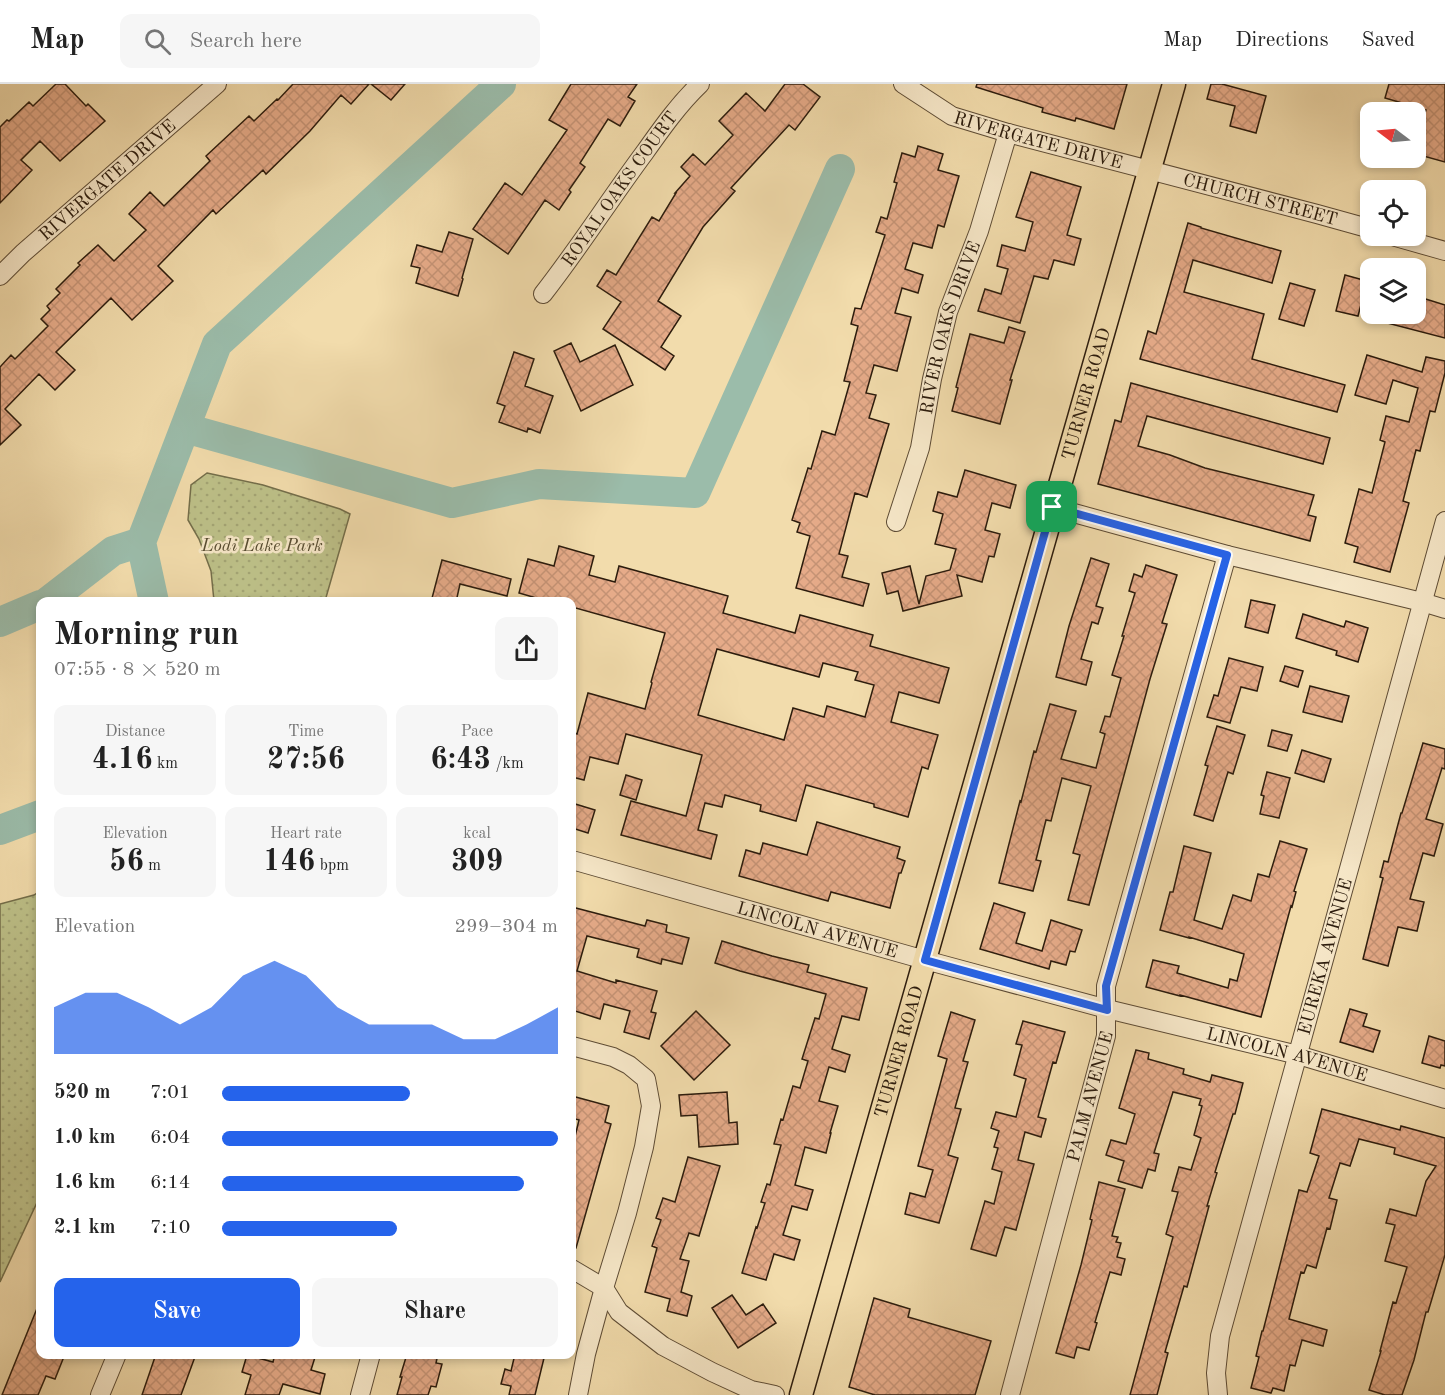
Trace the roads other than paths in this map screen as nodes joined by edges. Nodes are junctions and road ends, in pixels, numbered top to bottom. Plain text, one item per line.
1 (217, 84) edge
2 (700, 84) edge
3 (903, 84) edge
4 (1174, 84) edge
5 (1008, 133) junction
6 (1149, 170) junction
7 (1360, 227) edge
8 (1426, 246) edge
9 (1445, 251) edge
10 (0, 276) edge
11 (543, 294) dead end
12 (1052, 507) junction
13 (1445, 521) edge
14 (896, 522) dead end
15 (1227, 555) junction
16 (1422, 602) junction
17 (1445, 609) edge
18 (576, 861) edge
19 (925, 960) junction
20 (1107, 1010) junction
21 (576, 1047) edge
22 (1298, 1055) junction
23 (1445, 1099) edge
24 (576, 1271) edge
25 (604, 1288) junction
26 (115, 1359) edge
27 (370, 1359) edge
28 (100, 1395) edge
29 (360, 1395) edge
30 (578, 1395) edge
31 (775, 1395) edge
32 (801, 1395) edge
33 (1010, 1395) edge
34 (1218, 1395) edge

1 - 10 street, RIVERGATE DRIVE
2 - 11 street, ROYAL OAKS COURT
3 - 5 street, RIVERGATE DRIVE
4 - 6 main road, TURNER ROAD
5 - 6 street, RIVERGATE DRIVE
5 - 14 street, RIVER OAKS DRIVE
6 - 7 street, CHURCH STREET
6 - 12 main road, TURNER ROAD
8 - 9 street
12 - 15 street
12 - 19 main road, TURNER ROAD
13 - 16 street, EUREKA AVENUE
15 - 16 street
15 - 20 street, PALM AVENUE
16 - 17 street
16 - 22 street, EUREKA AVENUE
18 - 19 street, LINCOLN AVENUE
19 - 20 street, LINCOLN AVENUE
19 - 32 main road, TURNER ROAD
20 - 22 street, LINCOLN AVENUE
20 - 33 street, PALM AVENUE
21 - 25 street
22 - 23 street, LINCOLN AVENUE
22 - 34 street, EUREKA AVENUE
24 - 25 street
25 - 30 street
25 - 31 street
26 - 28 street
27 - 29 street

